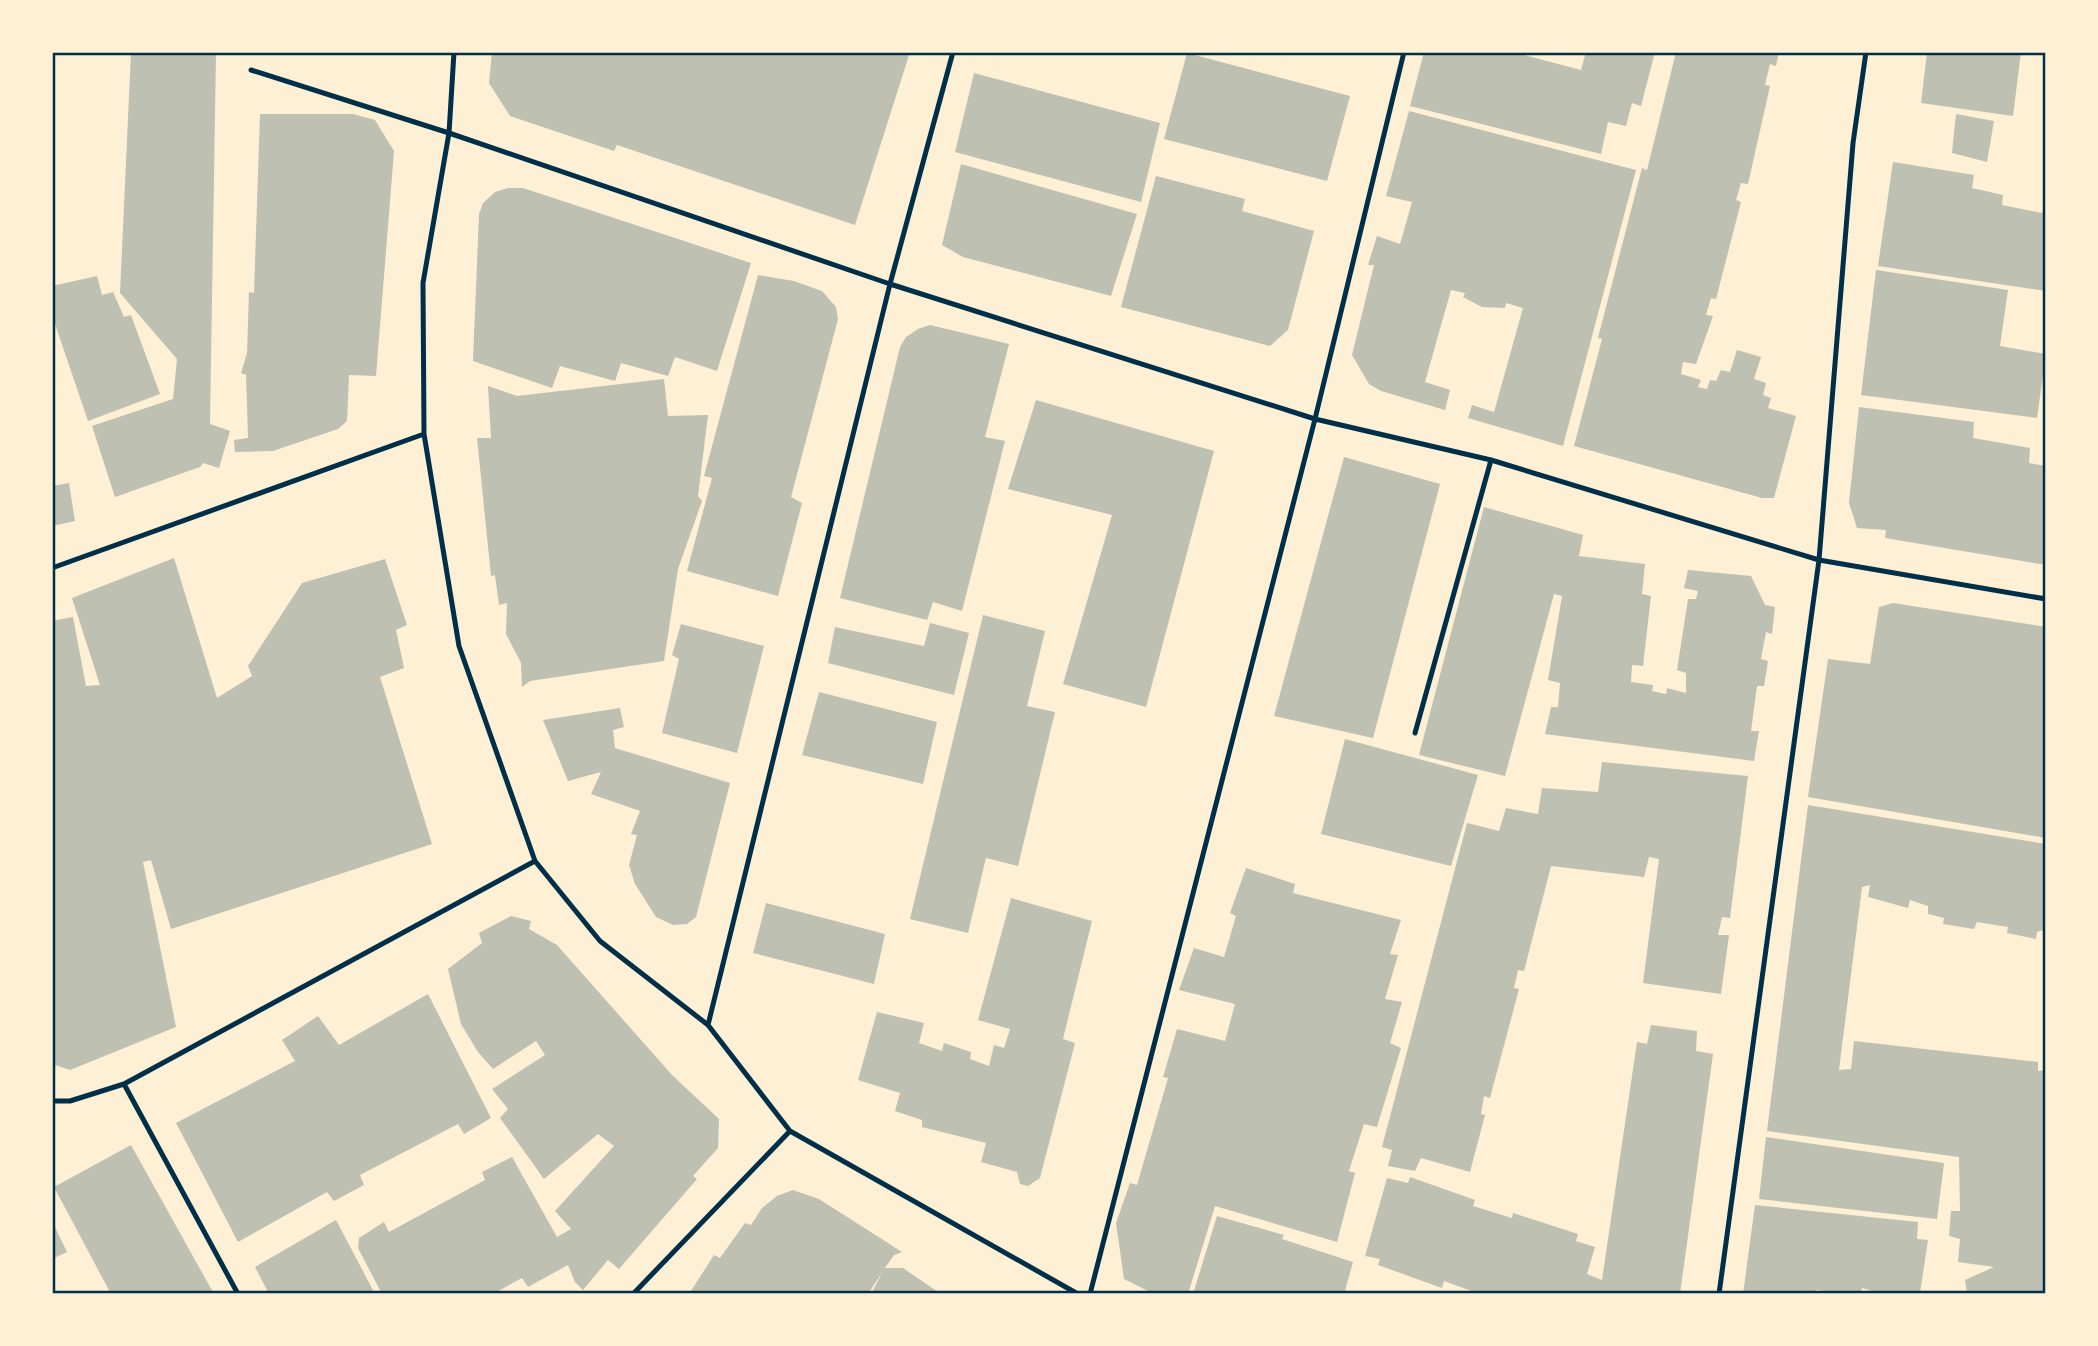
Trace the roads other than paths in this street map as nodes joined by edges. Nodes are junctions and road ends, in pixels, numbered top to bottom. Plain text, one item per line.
1 (454, 52) edge
2 (953, 52) edge
3 (1404, 52) edge
4 (1866, 52) edge
5 (251, 70) dead end
6 (449, 133) junction
7 (890, 284) junction
8 (1315, 419) junction
9 (424, 434) junction
10 (1491, 460) junction
11 (1819, 561) junction
12 (52, 568) edge
13 (2046, 599) edge
14 (1415, 733) dead end
15 (535, 861) junction
16 (708, 1026) junction
17 (124, 1084) junction
18 (52, 1101) edge
19 (790, 1131) junction
20 (238, 1293) edge
21 (633, 1293) edge
22 (1078, 1293) edge
23 (1090, 1293) edge
24 (1719, 1293) edge

1 - 6 lane
2 - 7 lane
3 - 8 lane
4 - 11 lane
5 - 6 lane
6 - 7 lane
6 - 9 lane
7 - 8 lane
7 - 16 lane
8 - 10 lane
8 - 23 lane
9 - 12 lane
9 - 15 lane
10 - 11 lane
10 - 14 lane
11 - 13 lane
11 - 24 lane
15 - 16 lane
15 - 17 lane
16 - 19 lane
17 - 18 lane
17 - 20 lane
19 - 21 lane
19 - 22 lane

